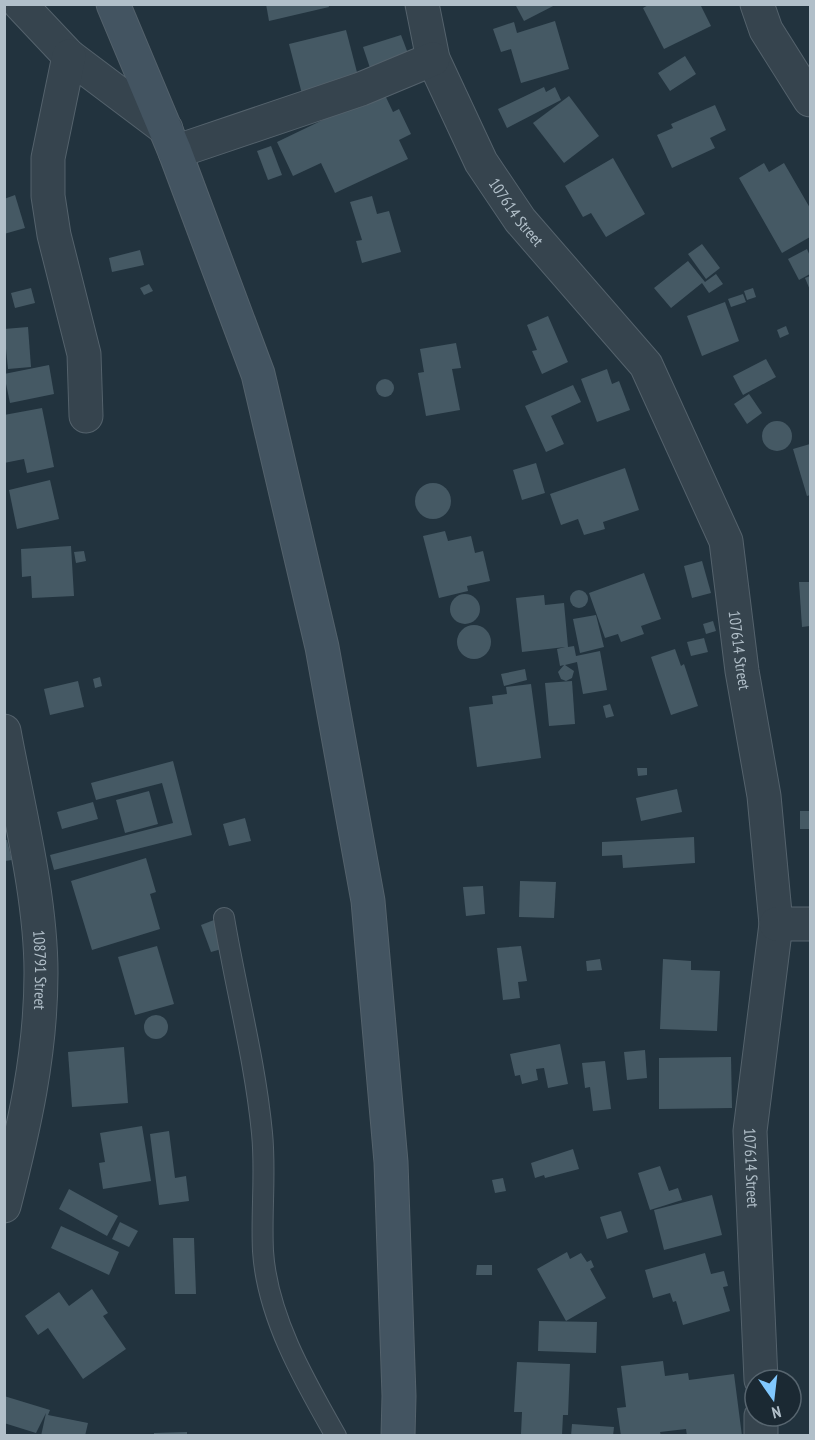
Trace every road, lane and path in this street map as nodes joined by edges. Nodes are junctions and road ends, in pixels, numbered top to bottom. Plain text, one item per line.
1 (20, 4) edge
2 (114, 4) edge
3 (422, 4) edge
4 (757, 4) edge
5 (69, 56) junction
6 (433, 59) junction
7 (810, 100) edge
8 (171, 140) junction
9 (86, 416) dead end
10 (4, 731) edge
11 (224, 918) dead end
12 (776, 924) junction
13 (810, 924) edge
14 (4, 1206) edge
15 (760, 1368) edge
16 (336, 1436) edge
17 (398, 1436) edge

1 - 5 street
2 - 8 main road
3 - 6 street, 107614 Street
4 - 7 street
5 - 8 street
5 - 9 street
6 - 8 street
6 - 12 street, 107614 Street
8 - 17 main road
10 - 14 street, 108791 Street
11 - 16 lane
12 - 13 street
12 - 15 street, 107614 Street

